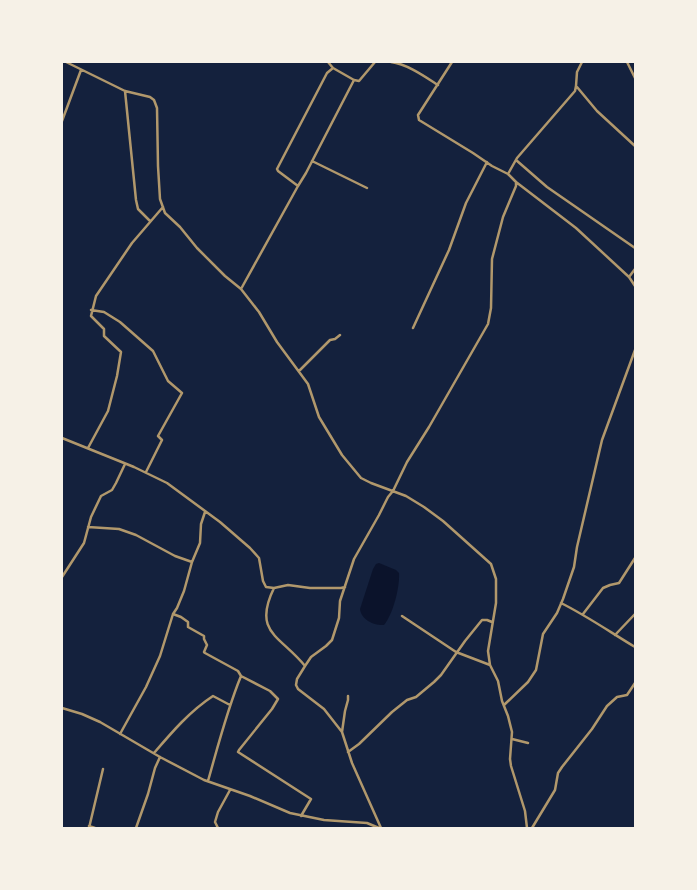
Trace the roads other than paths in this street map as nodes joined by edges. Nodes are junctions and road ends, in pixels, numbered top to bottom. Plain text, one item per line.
1 (66, 62) edge
2 (328, 62) edge
3 (375, 62) edge
4 (392, 62) edge
5 (452, 62) edge
6 (582, 62) edge
7 (627, 62) edge
8 (333, 68) junction
9 (82, 70) junction
10 (635, 78) edge
11 (354, 80) junction
12 (438, 85) junction
13 (576, 86) junction
14 (125, 91) junction
15 (62, 120) edge
16 (635, 146) edge
17 (516, 160) junction
18 (312, 161) junction
19 (487, 162) junction
20 (508, 174) junction
21 (516, 182) junction
22 (298, 186) junction
23 (366, 188) dead end
24 (163, 207) junction
25 (150, 221) junction
26 (635, 248) edge
27 (635, 269) edge
28 (629, 277) junction
29 (635, 286) edge
30 (241, 289) junction
31 (91, 310) junction
32 (413, 328) dead end
33 (340, 335) dead end
34 (635, 350) edge
35 (299, 371) junction
36 (62, 438) edge
37 (88, 448) junction
38 (125, 464) junction
39 (146, 472) junction
40 (393, 491) junction
41 (205, 512) junction
42 (88, 527) junction
43 (635, 558) edge
44 (192, 562) junction
45 (62, 577) edge
46 (346, 586) junction
47 (274, 588) junction
48 (561, 603) junction
49 (173, 614) junction
50 (583, 614) junction
51 (635, 614) edge
52 (402, 616) dead end
53 (492, 622) junction
54 (615, 635) junction
55 (635, 647) edge
56 (456, 652) junction
57 (490, 665) junction
58 (305, 666) junction
59 (241, 676) junction
60 (635, 683) edge
61 (348, 696) dead end
62 (230, 704) junction
63 (504, 705) junction
64 (62, 708) edge
65 (342, 732) junction
66 (120, 734) junction
67 (512, 740) junction
68 (528, 743) dead end
69 (348, 752) junction
70 (154, 753) junction
71 (160, 757) junction
72 (103, 769) dead end
73 (208, 781) junction
74 (230, 790) junction
75 (301, 816) junction
76 (89, 827) edge
77 (373, 827) edge
78 (95, 828) edge
79 (136, 828) edge
80 (218, 828) edge
81 (380, 828) edge
82 (527, 828) edge
83 (532, 828) edge

1 - 9 street
2 - 8 street
3 - 11 street
4 - 12 street
5 - 12 street
6 - 13 street
7 - 10 street
8 - 11 street
8 - 22 street
9 - 14 street
9 - 15 street
11 - 18 street
12 - 19 street
13 - 16 street
13 - 17 street
14 - 24 street
14 - 25 street
17 - 20 street
17 - 26 street
18 - 22 street
18 - 23 street
19 - 20 street
19 - 32 street
20 - 21 street
21 - 28 street
21 - 40 street
22 - 30 street
24 - 25 street
24 - 30 street
25 - 31 street
27 - 28 street
28 - 29 street
30 - 35 street
31 - 37 street
31 - 39 street
33 - 35 street
34 - 48 street
35 - 40 street
36 - 37 street
37 - 38 street
38 - 39 street
38 - 42 street
39 - 41 street
40 - 46 street
40 - 53 street
41 - 44 street
41 - 47 street
42 - 44 street
42 - 45 street
43 - 50 street
44 - 49 street
46 - 47 street
46 - 58 street
47 - 58 street
48 - 50 street
48 - 63 street
49 - 59 street
49 - 66 street
50 - 54 street
51 - 54 street
52 - 56 street
53 - 56 street
53 - 57 street
54 - 55 street
56 - 57 street
56 - 69 street
57 - 63 street
58 - 65 street
59 - 62 street
59 - 75 street
60 - 83 street
61 - 65 street
62 - 70 street
62 - 73 street
63 - 67 street
64 - 66 street
65 - 69 street
66 - 70 street
67 - 68 street
67 - 82 street
69 - 81 street
70 - 71 street
71 - 73 street
71 - 79 street
72 - 76 street
73 - 74 street
74 - 75 street
74 - 80 street
75 - 77 street
76 - 78 street
77 - 81 street

